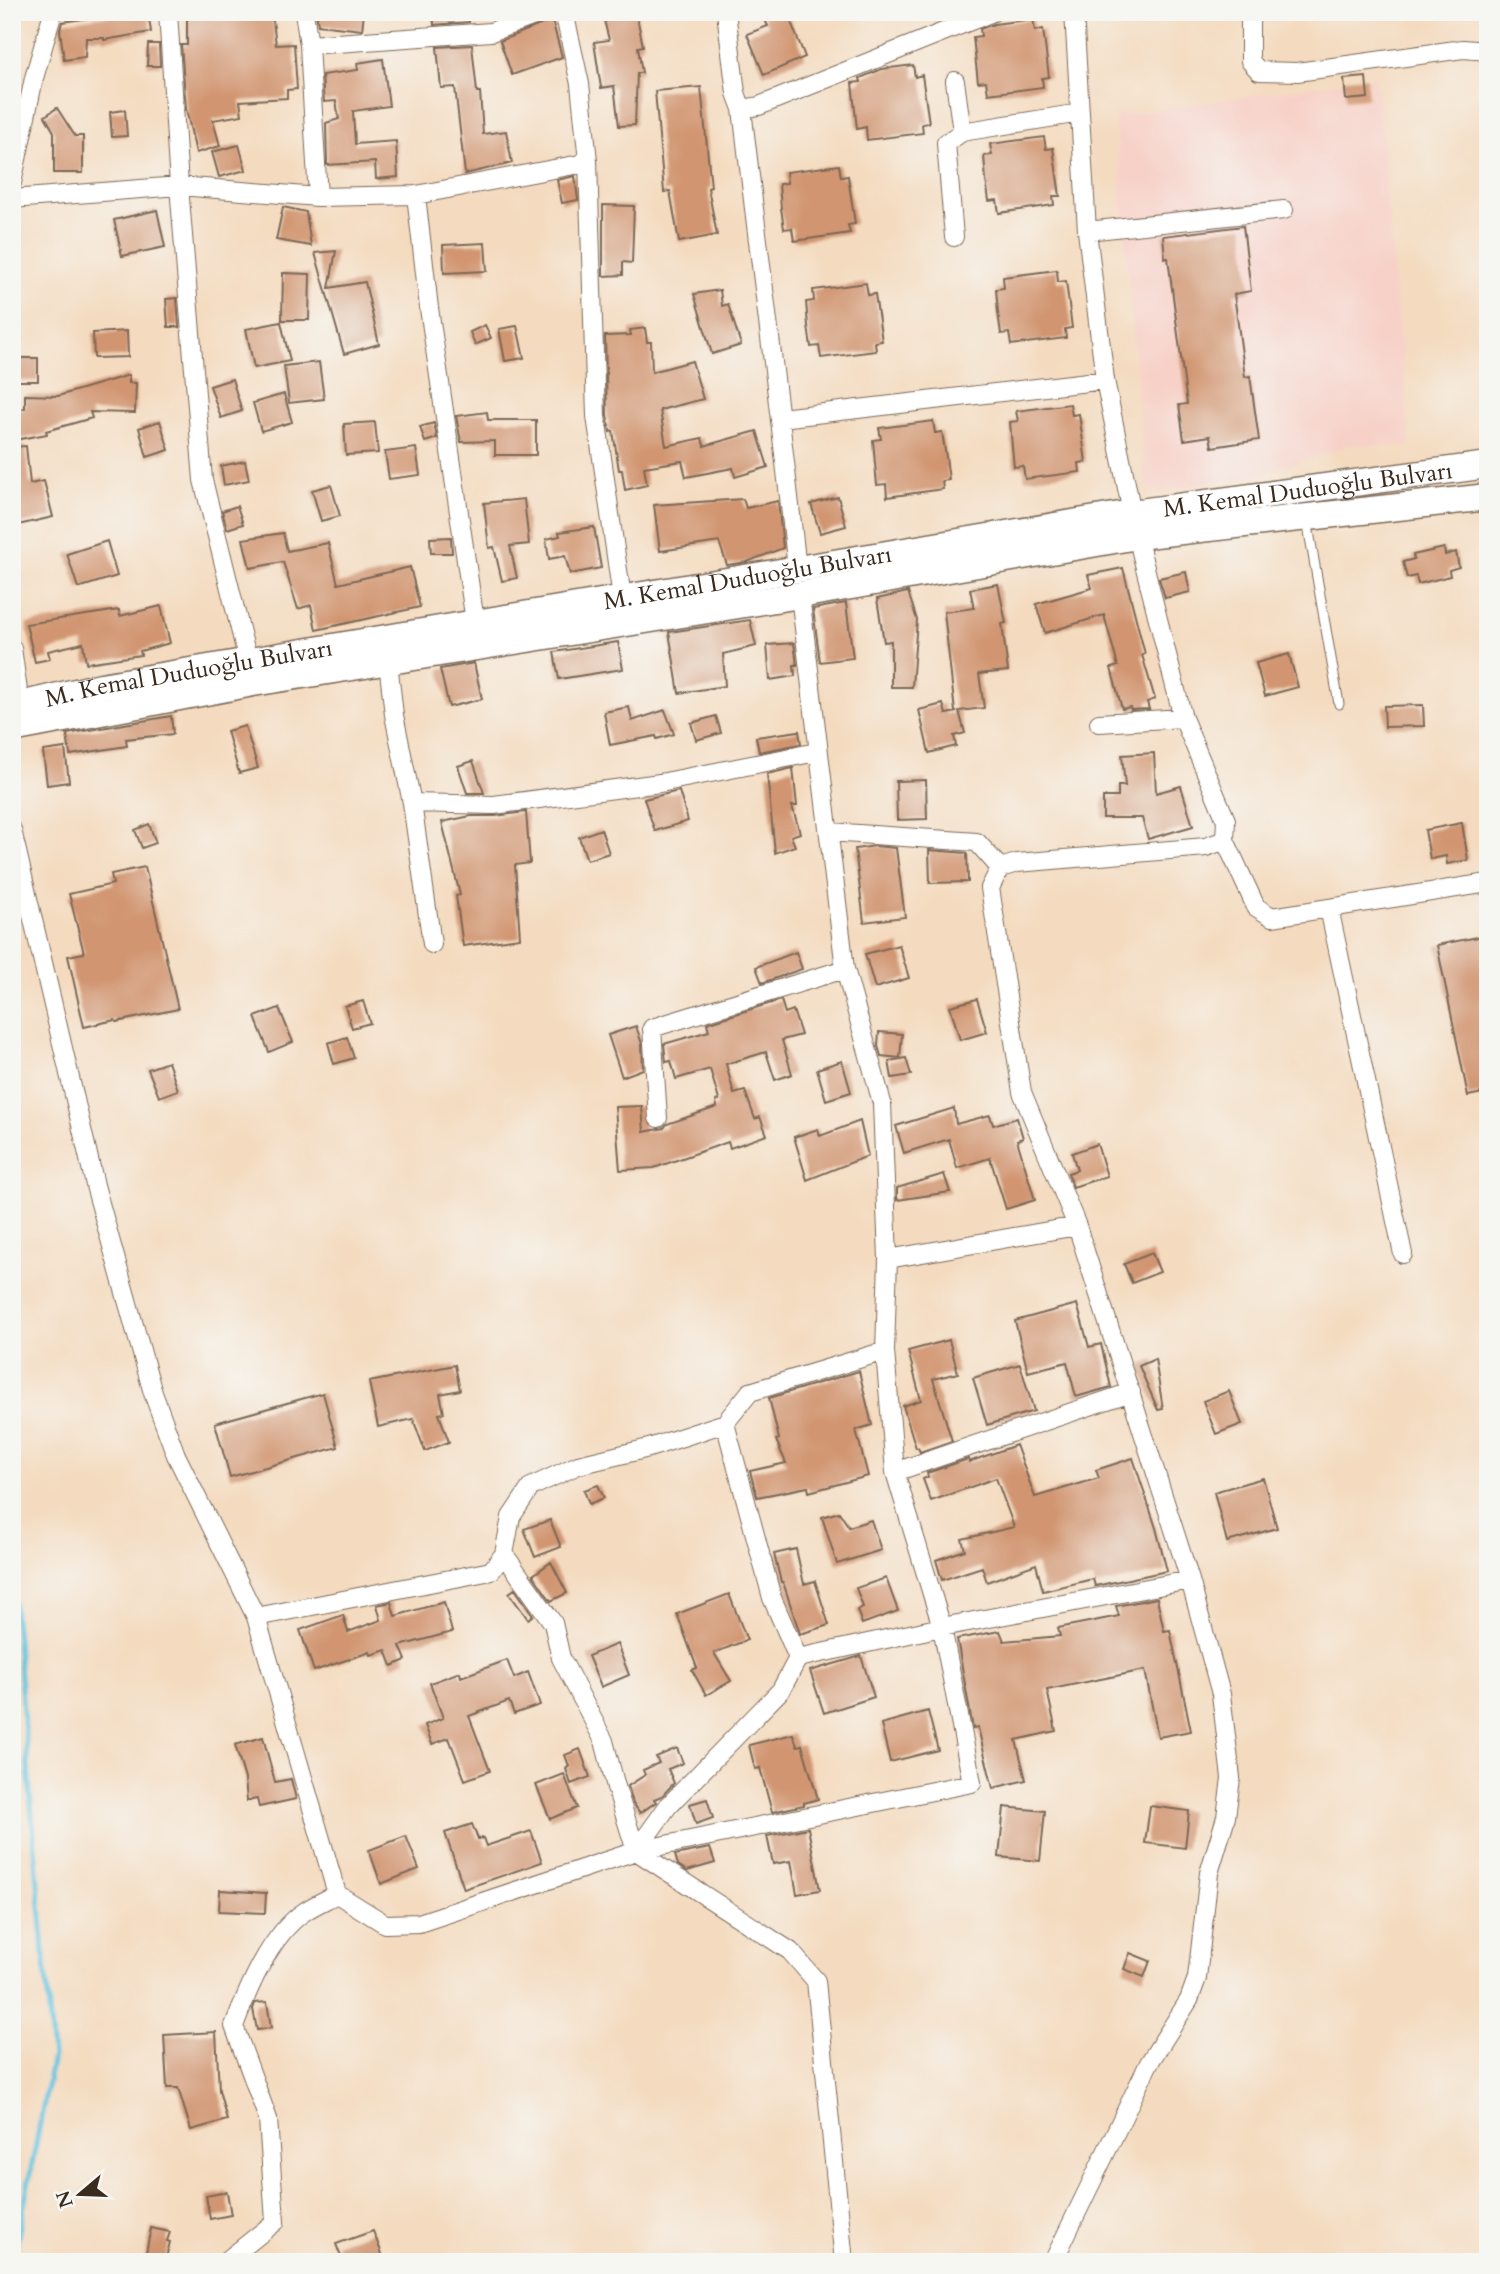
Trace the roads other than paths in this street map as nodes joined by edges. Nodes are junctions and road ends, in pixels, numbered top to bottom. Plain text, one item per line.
1 (52, 12) edge
2 (168, 12) edge
3 (304, 12) edge
4 (545, 12) edge
5 (564, 12) edge
6 (726, 12) edge
7 (993, 12) edge
8 (1074, 12) edge
9 (1250, 12) edge
10 (309, 45) junction
11 (1488, 51) edge
12 (955, 81) dead end
13 (742, 109) junction
14 (1080, 113) junction
15 (962, 132) junction
16 (588, 161) junction
17 (12, 183) edge
18 (179, 186) junction
19 (416, 195) junction
20 (318, 197) junction
21 (12, 199) edge
22 (1284, 210) dead end
23 (1087, 231) junction
24 (954, 237) dead end
25 (1105, 380) junction
26 (781, 418) junction
27 (1488, 464) edge
28 (1488, 496) edge
29 (1307, 516) junction
30 (1135, 524) junction
31 (799, 582) junction
32 (622, 598) junction
33 (475, 622) junction
34 (12, 648) edge
35 (248, 661) junction
36 (388, 662) junction
37 (1339, 704) dead end
38 (17, 717) edge
39 (1183, 718) junction
40 (1099, 723) dead end
41 (817, 752) junction
42 (412, 803) junction
43 (12, 830) edge
44 (829, 832) junction
45 (1224, 840) junction
46 (1000, 868) junction
47 (1488, 883) edge
48 (1329, 908) junction
49 (432, 944) dead end
50 (845, 969) junction
51 (658, 1118) dead end
52 (1077, 1226) junction
53 (1403, 1254) dead end
54 (888, 1259) junction
55 (885, 1351) junction
56 (1131, 1392) junction
57 (725, 1423) junction
58 (895, 1472) junction
59 (505, 1553) junction
60 (1190, 1580) junction
61 (256, 1617) junction
62 (942, 1626) junction
63 (799, 1657) junction
64 (636, 1851) junction
65 (337, 1894) junction
66 (225, 2262) edge
67 (844, 2262) edge
68 (1054, 2262) edge

1 - 17 street
2 - 18 street
3 - 10 street
4 - 10 street
5 - 16 street
6 - 13 street
7 - 13 street
8 - 14 street
9 - 11 street
10 - 20 street
12 - 15 street
13 - 26 street
14 - 15 street
14 - 23 street
15 - 24 street
16 - 19 street
16 - 32 street
18 - 20 street
18 - 21 street
18 - 35 street
19 - 20 street
19 - 33 street
22 - 23 street
23 - 25 street
25 - 26 street
25 - 30 street
26 - 31 street
27 - 30 street, M. Kemal Duduoğlu Bulvarı
28 - 29 street, M. Kemal Duduoğlu Bulvarı
29 - 30 street, M. Kemal Duduoğlu Bulvarı
29 - 37 lane
30 - 31 street, M. Kemal Duduoğlu Bulvarı
30 - 39 street
31 - 32 street, M. Kemal Duduoğlu Bulvarı
31 - 36 street, M. Kemal Duduoğlu Bulvarı
31 - 41 street
32 - 33 street, M. Kemal Duduoğlu Bulvarı
33 - 35 street, M. Kemal Duduoğlu Bulvarı
34 - 38 street
35 - 38 street, M. Kemal Duduoğlu Bulvarı
36 - 38 street, M. Kemal Duduoğlu Bulvarı
36 - 42 street
39 - 40 street
39 - 45 street
41 - 42 street
41 - 44 street
42 - 49 street
43 - 61 street
44 - 46 street
44 - 50 street
45 - 46 street
45 - 48 street
46 - 52 street
47 - 48 street
48 - 53 street
50 - 51 street
50 - 54 street
52 - 54 street
52 - 56 street
54 - 55 street
55 - 57 street
55 - 58 street
56 - 58 street
56 - 60 street
57 - 59 street
57 - 63 street
58 - 62 street
59 - 61 street
59 - 64 street
60 - 62 street
60 - 68 street
61 - 65 street
62 - 63 street
62 - 64 street
63 - 64 street
64 - 65 street
64 - 67 street
65 - 66 street

